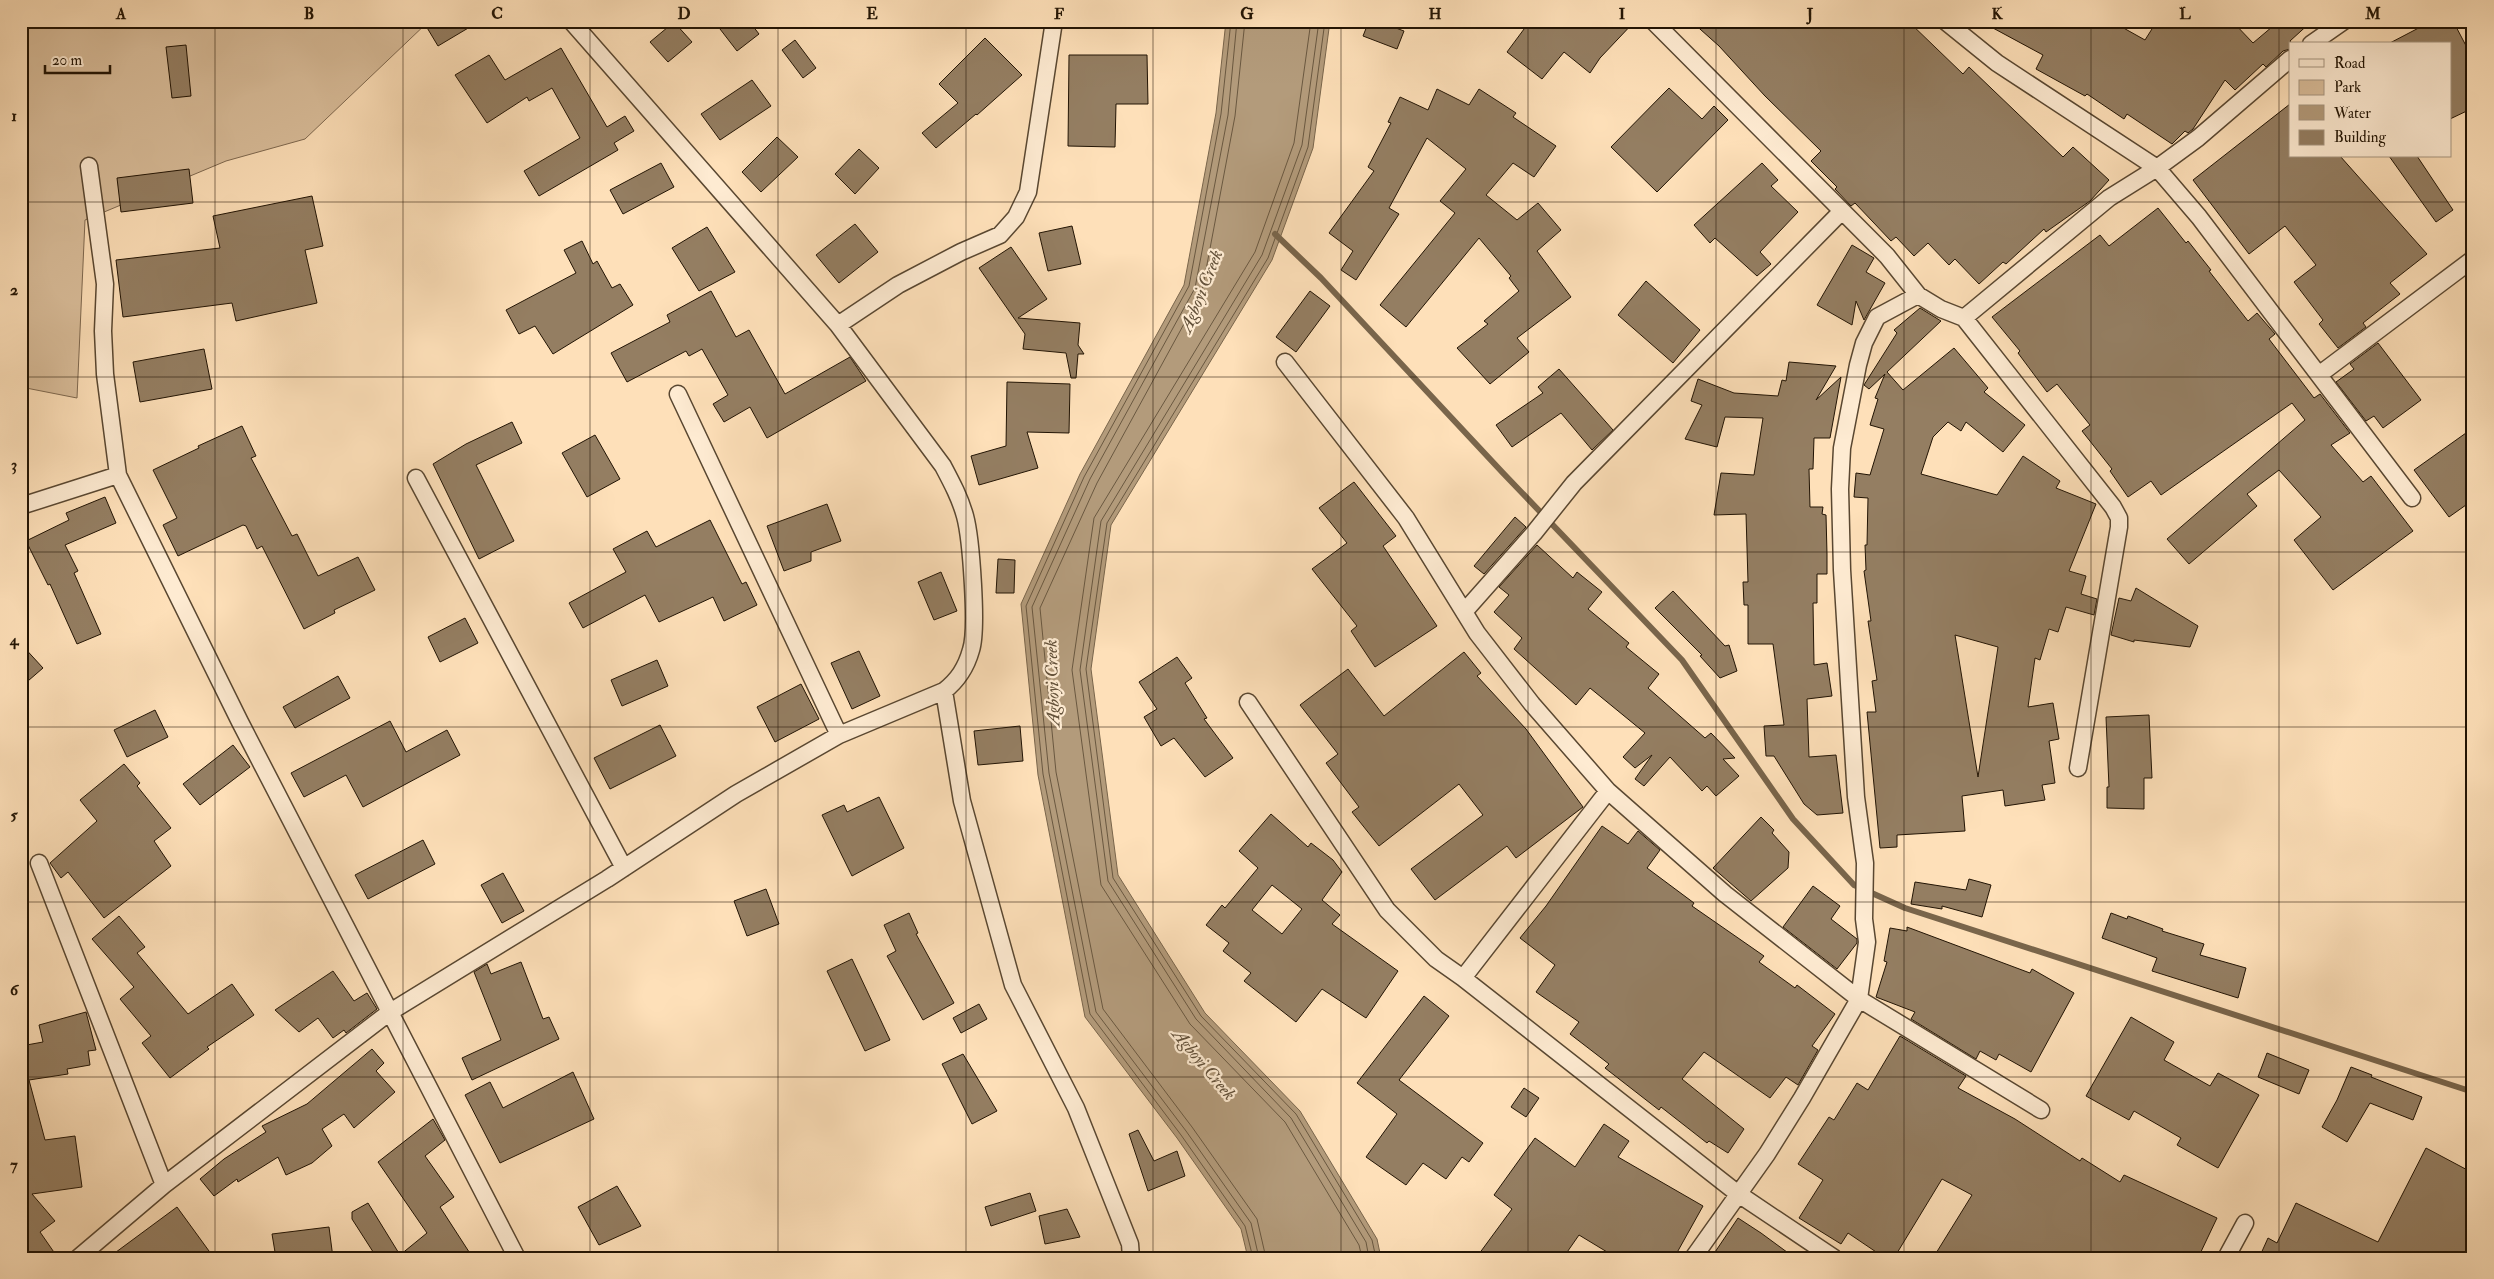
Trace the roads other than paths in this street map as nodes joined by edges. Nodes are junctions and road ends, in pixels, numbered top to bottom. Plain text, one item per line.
1 (571, 21) edge
2 (1054, 21) edge
3 (1653, 21) edge
4 (1945, 21) edge
5 (2337, 22) edge
6 (2313, 42) edge
7 (2289, 61) edge
8 (89, 166) dead end
9 (2157, 168) junction
10 (1841, 212) junction
11 (2473, 259) edge
12 (1918, 295) junction
13 (1964, 318) junction
14 (838, 326) junction
15 (1285, 362) dead end
16 (2320, 374) junction
17 (678, 394) dead end
18 (118, 475) junction
19 (416, 478) dead end
20 (2412, 498) dead end
21 (21, 506) edge
22 (1464, 612) junction
23 (944, 691) junction
24 (1248, 702) dead end
25 (839, 735) junction
26 (2078, 768) dead end
27 (1608, 791) junction
28 (39, 863) dead end
29 (624, 868) junction
30 (1463, 978) junction
31 (1859, 998) junction
32 (390, 1012) junction
33 (2041, 1110) dead end
34 (164, 1185) junction
35 (1736, 1194) junction
36 (2245, 1223) dead end
37 (78, 1258) edge
38 (517, 1258) edge
39 (1131, 1258) edge
40 (1693, 1258) edge
41 (1834, 1258) edge
42 (2226, 1258) edge

1 - 14 street
2 - 14 street
3 - 10 street
4 - 9 street
5 - 6 street
7 - 9 street
8 - 18 street
9 - 13 street
9 - 16 street
10 - 12 street
10 - 22 street
11 - 16 street
12 - 13 street
12 - 31 street
13 - 26 street
14 - 23 street
15 - 22 street
16 - 20 street
17 - 25 street
18 - 21 street
18 - 32 street
19 - 29 street
22 - 27 street
23 - 25 street
23 - 39 street
24 - 30 street
25 - 29 street
27 - 30 street
27 - 31 street
28 - 34 street
29 - 32 street
30 - 35 street
31 - 33 street
31 - 35 street
32 - 34 street
32 - 38 street
34 - 37 street
35 - 40 street
35 - 41 street
36 - 42 street

